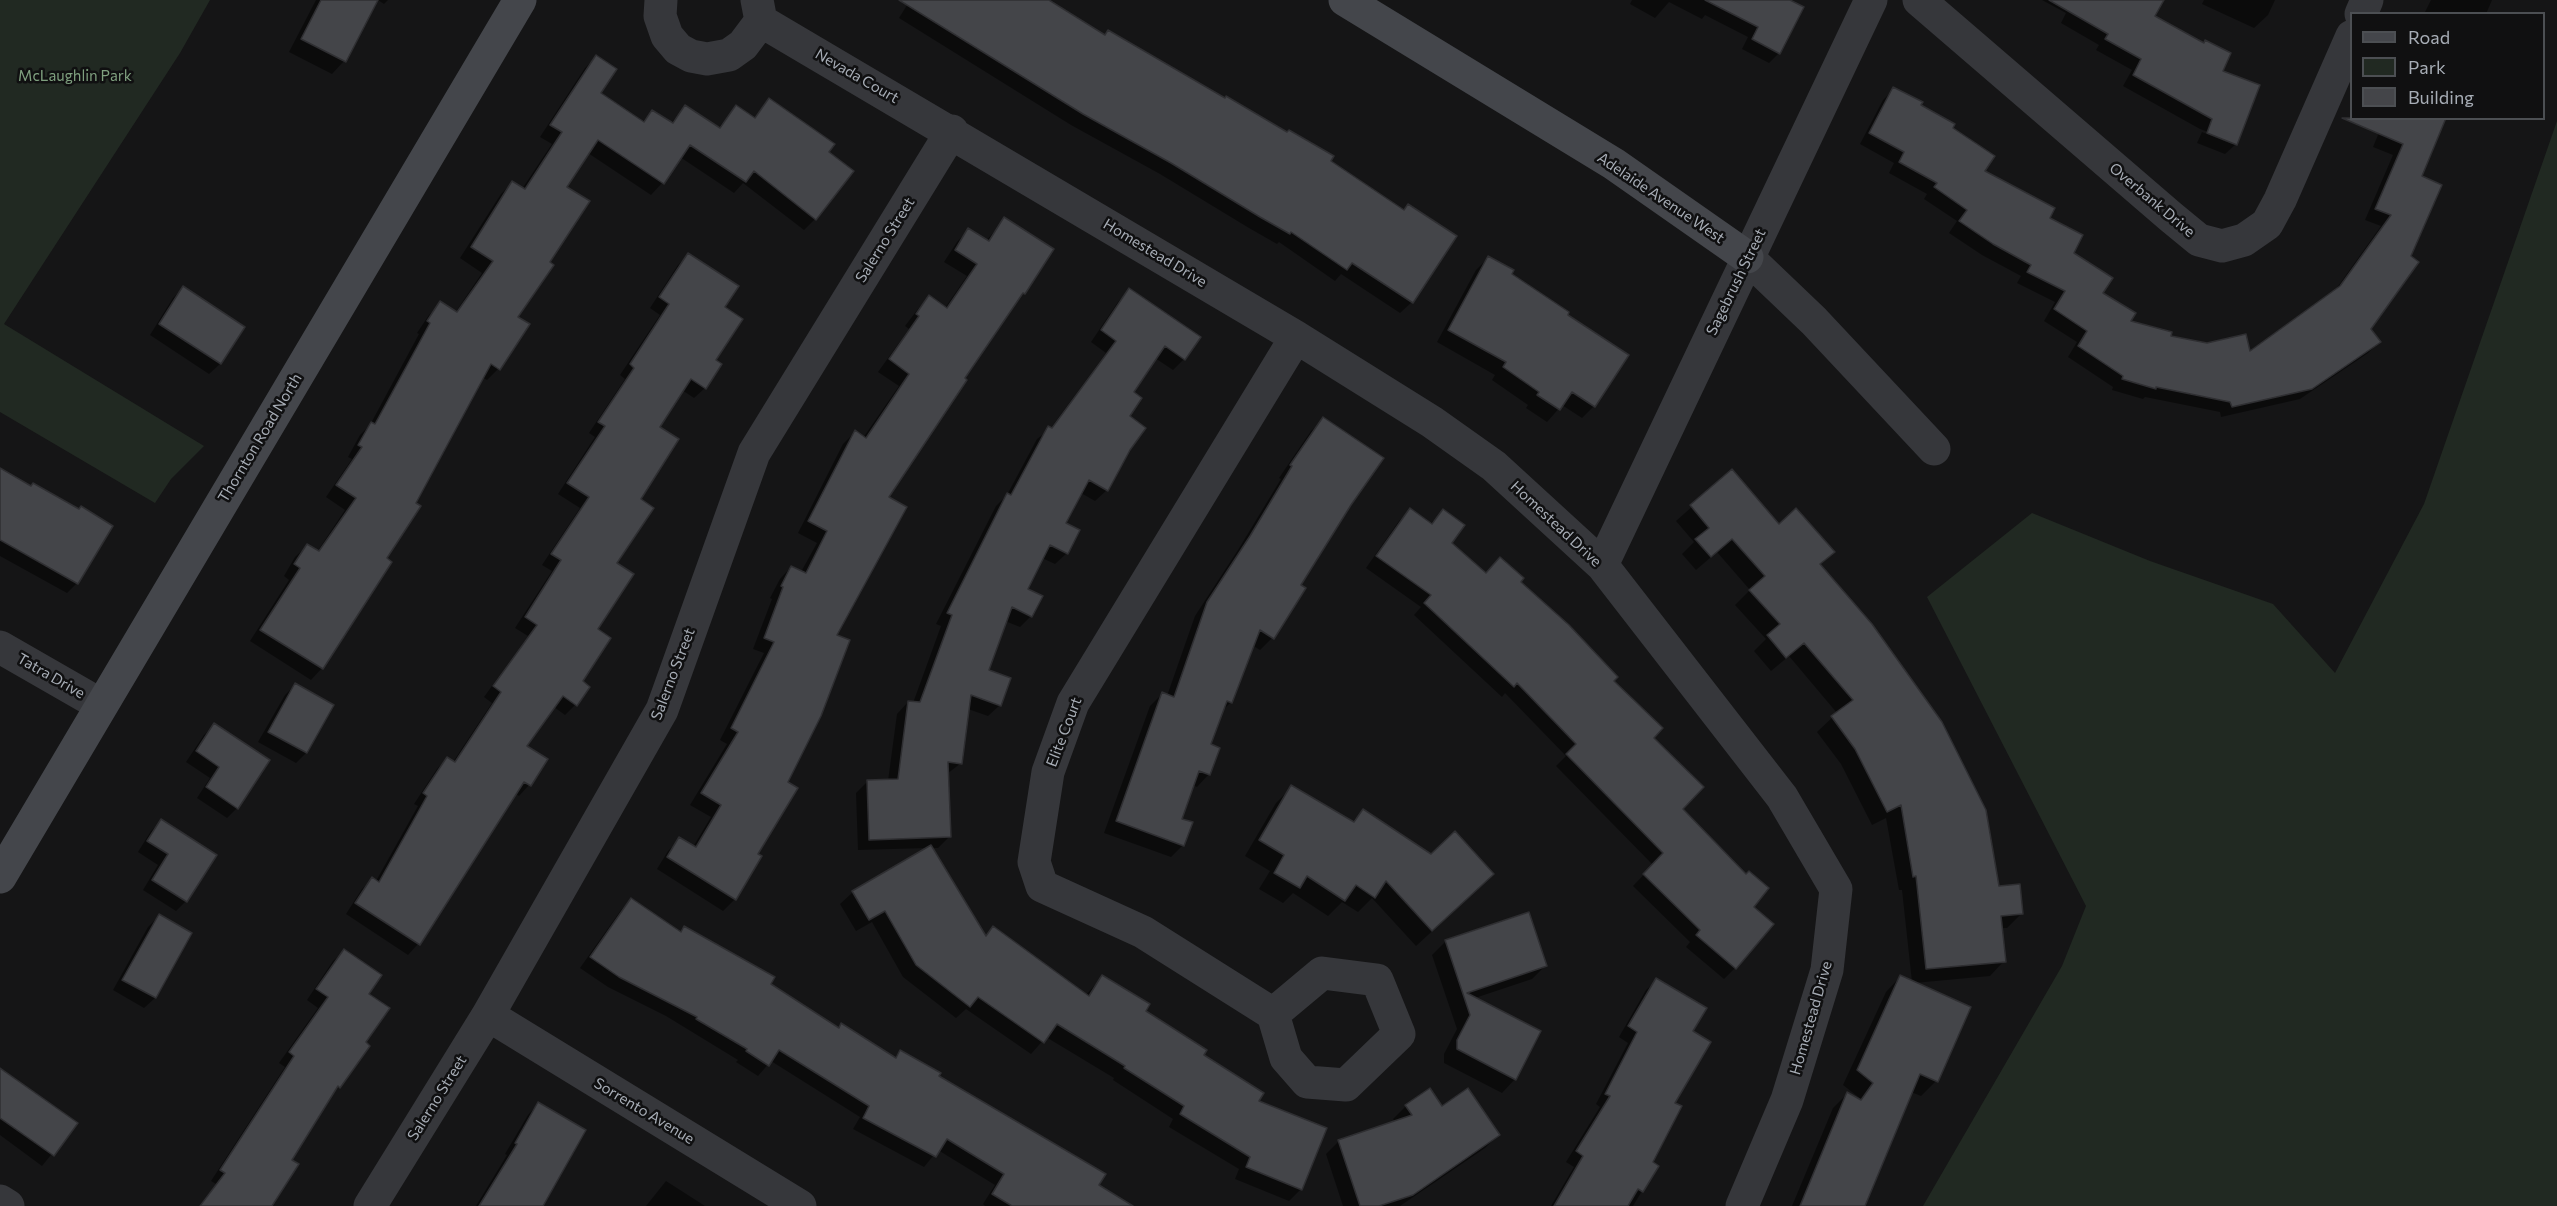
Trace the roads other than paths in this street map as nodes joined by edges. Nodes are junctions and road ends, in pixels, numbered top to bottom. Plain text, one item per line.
1 (520, 0) edge
2 (661, 0) edge
3 (1345, 0) edge
4 (1871, 0) edge
5 (1919, 0) edge
6 (759, 10) edge
7 (2350, 41) edge
8 (952, 132) junction
9 (1747, 257) junction
10 (1296, 337) junction
11 (1934, 449) dead end
12 (1602, 565) junction
13 (0, 647) edge
14 (101, 705) junction
15 (0, 877) edge
16 (1273, 1014) dead end
17 (488, 1015) junction
18 (0, 1201) edge
19 (8, 1206) edge
20 (370, 1206) edge
21 (800, 1206) edge
22 (1742, 1206) edge

1 - 14 main road, Thornton Road North
2 - 6 street, Nevada Court
3 - 9 main road, Adelaide Avenue West
4 - 9 street, Sagebrush Street
5 - 7 street, Overbank Drive
6 - 8 street, Nevada Court
8 - 10 street, Homestead Drive
8 - 17 street, Salerno Street
9 - 11 street, Adelaide Avenue West
9 - 12 street, Sagebrush Street
10 - 12 street, Homestead Drive
10 - 16 street, Elite Court
12 - 22 street, Homestead Drive
13 - 14 street, Tatra Drive
14 - 15 main road, Thornton Road North
17 - 20 street, Salerno Street
17 - 21 street, Sorrento Avenue
18 - 19 street

